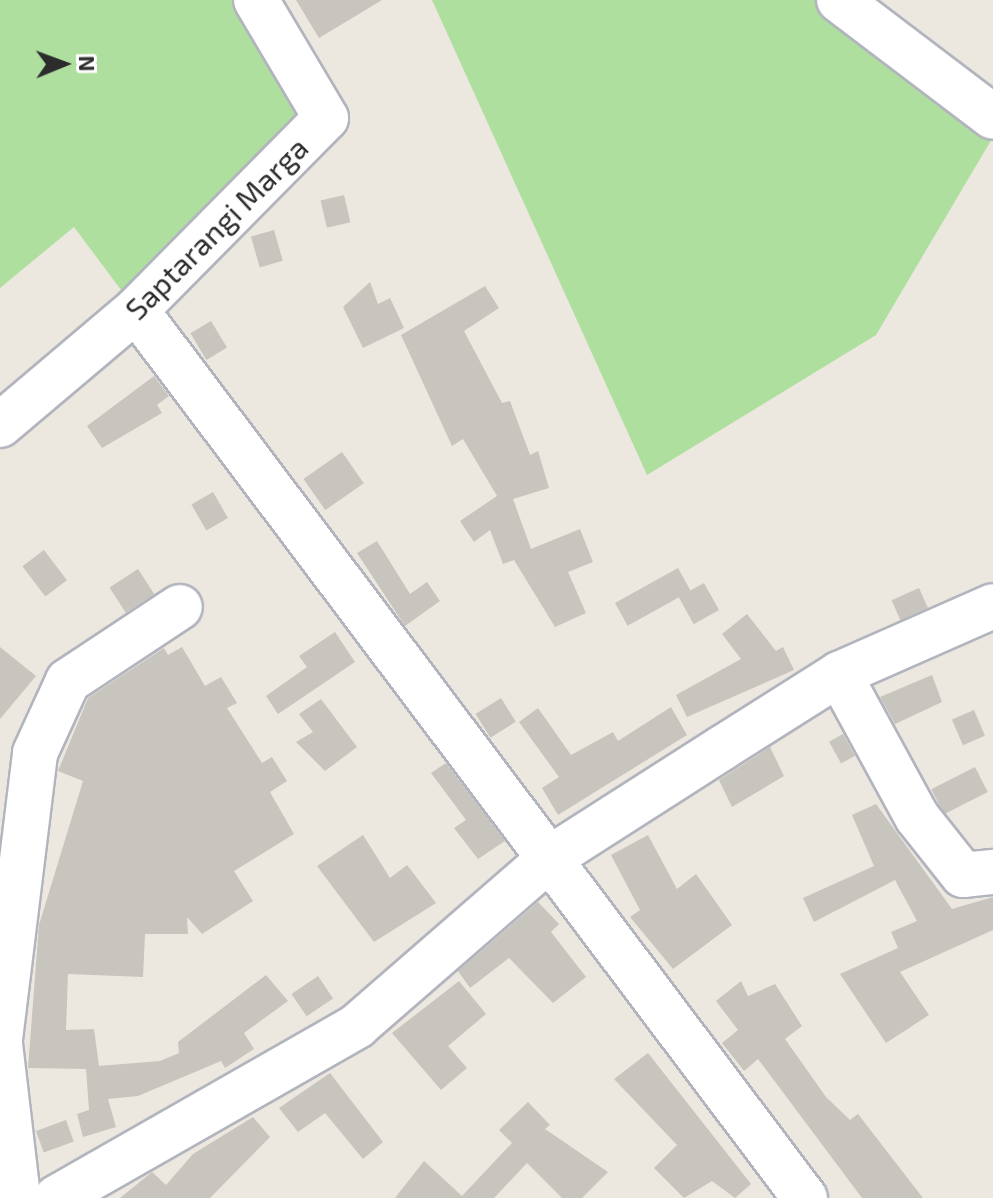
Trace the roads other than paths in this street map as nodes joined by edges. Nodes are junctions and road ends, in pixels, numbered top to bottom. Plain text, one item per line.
1 (256, 0) edge
2 (839, 0) edge
3 (993, 117) edge
4 (136, 310) junction
5 (0, 425) edge
6 (993, 606) edge
7 (180, 607) dead end
8 (839, 674) junction
9 (550, 858) junction
10 (993, 872) edge
11 (0, 1041) edge
12 (18, 1198) edge
13 (56, 1198) edge
14 (805, 1198) edge

1 - 4 street, Saptarangi Marga
2 - 3 street
4 - 5 street, Saptarangi Marga
4 - 9 street
6 - 8 street
7 - 11 street
8 - 9 street
8 - 10 street
9 - 13 street
9 - 14 street
11 - 12 street

